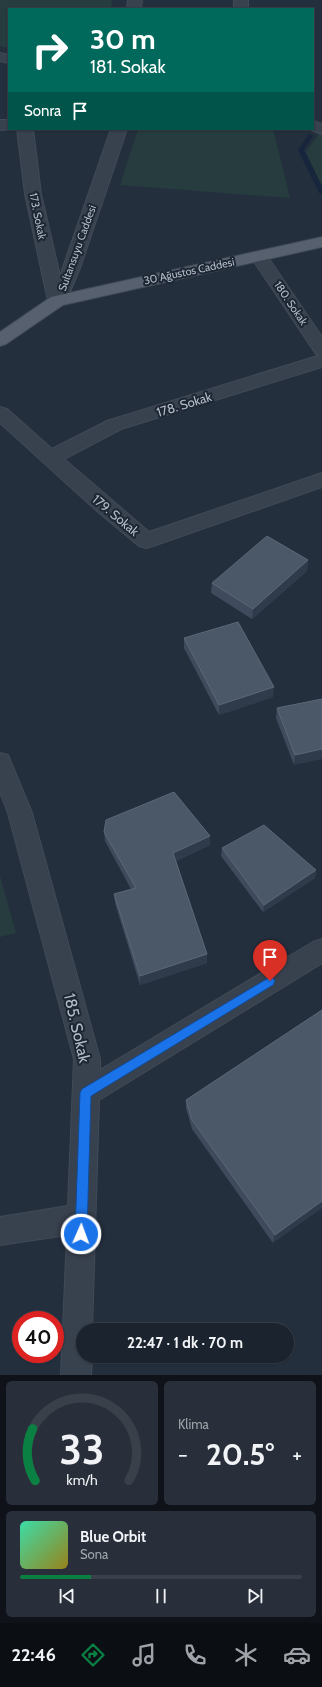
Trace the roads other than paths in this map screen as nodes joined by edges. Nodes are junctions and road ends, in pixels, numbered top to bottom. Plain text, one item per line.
1 (25, 130) edge
2 (118, 130) edge
3 (322, 242) edge
4 (260, 257) junction
5 (57, 301) junction
6 (0, 340) edge
7 (322, 350) edge
8 (322, 361) edge
9 (0, 413) edge
10 (50, 458) junction
11 (322, 480) edge
12 (0, 762) edge
13 (322, 950) edge
14 (86, 1093) junction
15 (81, 1218) junction
16 (0, 1231) edge
17 (76, 1375) edge

1 - 5 street, 173. Sokak
2 - 5 street, Sultansuyu Caddesi
3 - 4 main road, 30 Ağustos Caddesi
4 - 5 main road, 30 Ağustos Caddesi
4 - 7 street, 180. Sokak
5 - 6 main road, Sultansuyu Caddesi
8 - 10 street, 178. Sokak
9 - 10 street, 179. Sokak
10 - 11 street, 179. Sokak
12 - 14 street, 185. Sokak
13 - 14 street
14 - 15 street, 185. Sokak
15 - 16 street
15 - 17 street, 185. Sokak

